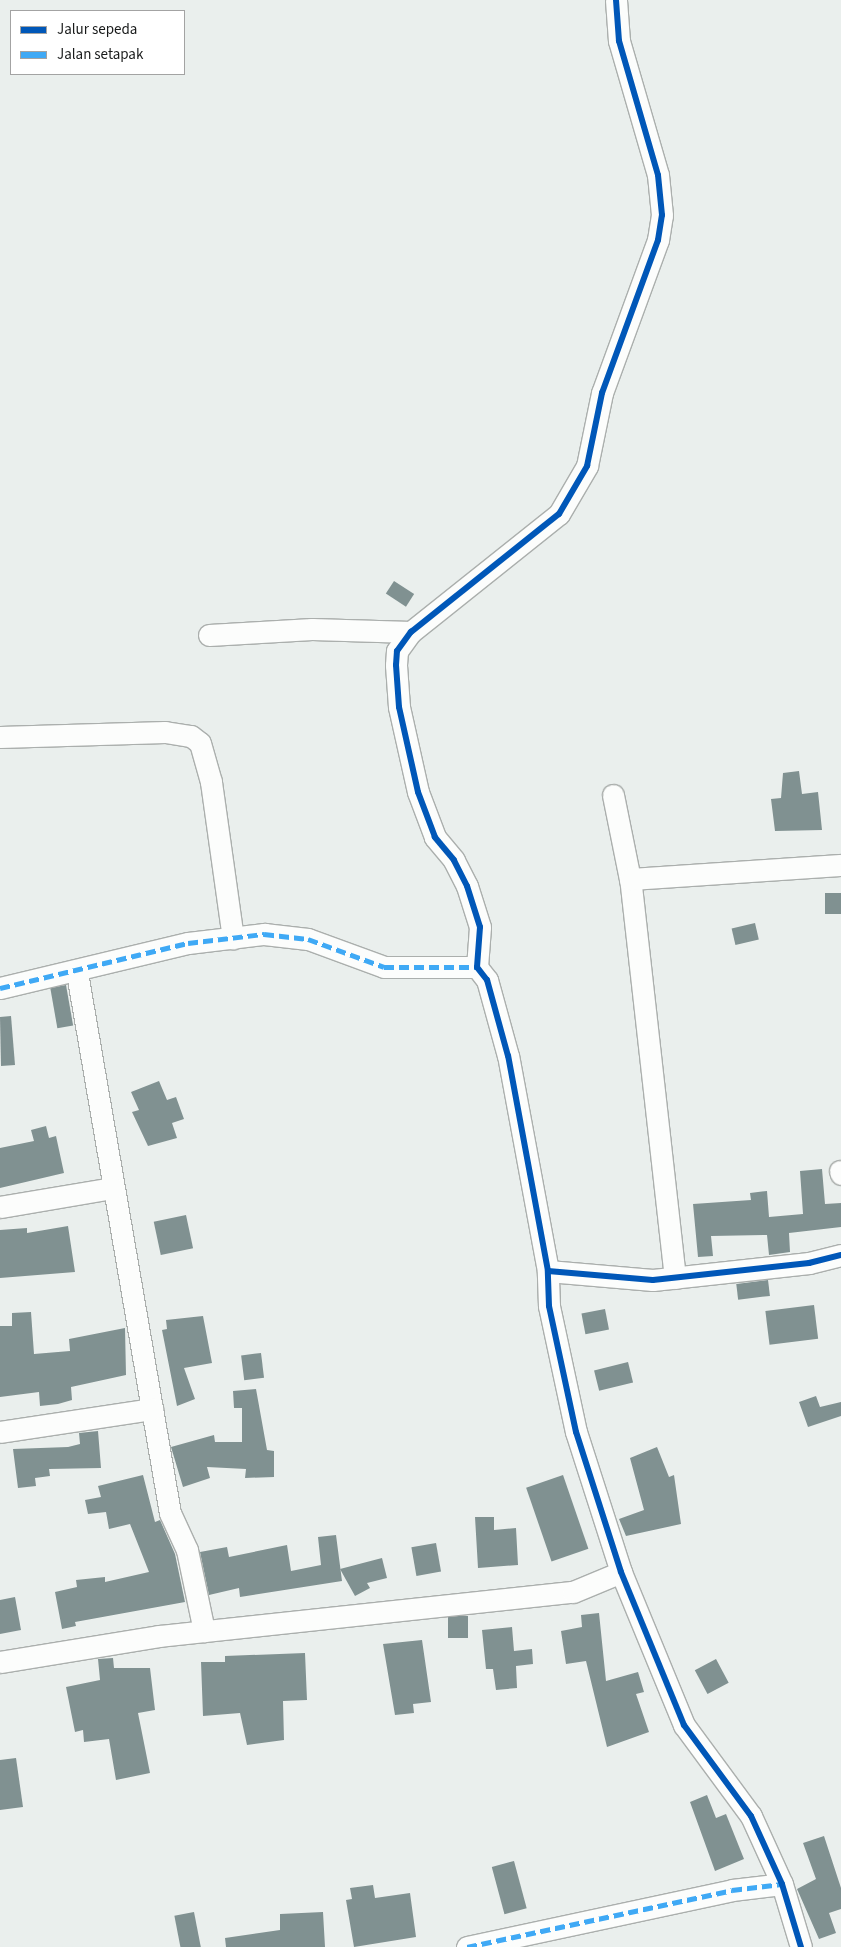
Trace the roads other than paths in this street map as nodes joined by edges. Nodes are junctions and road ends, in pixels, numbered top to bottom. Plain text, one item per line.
1 (616, 0) edge
2 (411, 632) junction
3 (209, 635) dead end
4 (0, 737) edge
5 (613, 795) dead end
6 (841, 865) edge
7 (630, 879) junction
8 (233, 938) junction
9 (477, 967) junction
10 (77, 973) junction
11 (0, 988) edge
12 (112, 1188) junction
13 (0, 1207) edge
14 (841, 1255) edge
15 (548, 1271) junction
16 (674, 1278) junction
17 (152, 1409) junction
18 (0, 1432) edge
19 (621, 1572) junction
20 (204, 1632) junction
21 (0, 1662) edge
22 (782, 1884) junction
23 (467, 1947) edge
24 (801, 1947) edge

1 - 2 street
2 - 3 street
2 - 9 street
4 - 8 street
5 - 7 street
6 - 7 street
7 - 16 street
8 - 9 street
8 - 10 street
9 - 15 street
10 - 11 street
10 - 12 street
12 - 13 street
12 - 17 street
14 - 16 street
15 - 16 street
15 - 19 street
17 - 18 street
17 - 20 street
19 - 20 street
19 - 22 street
20 - 21 street
22 - 23 street
22 - 24 street

